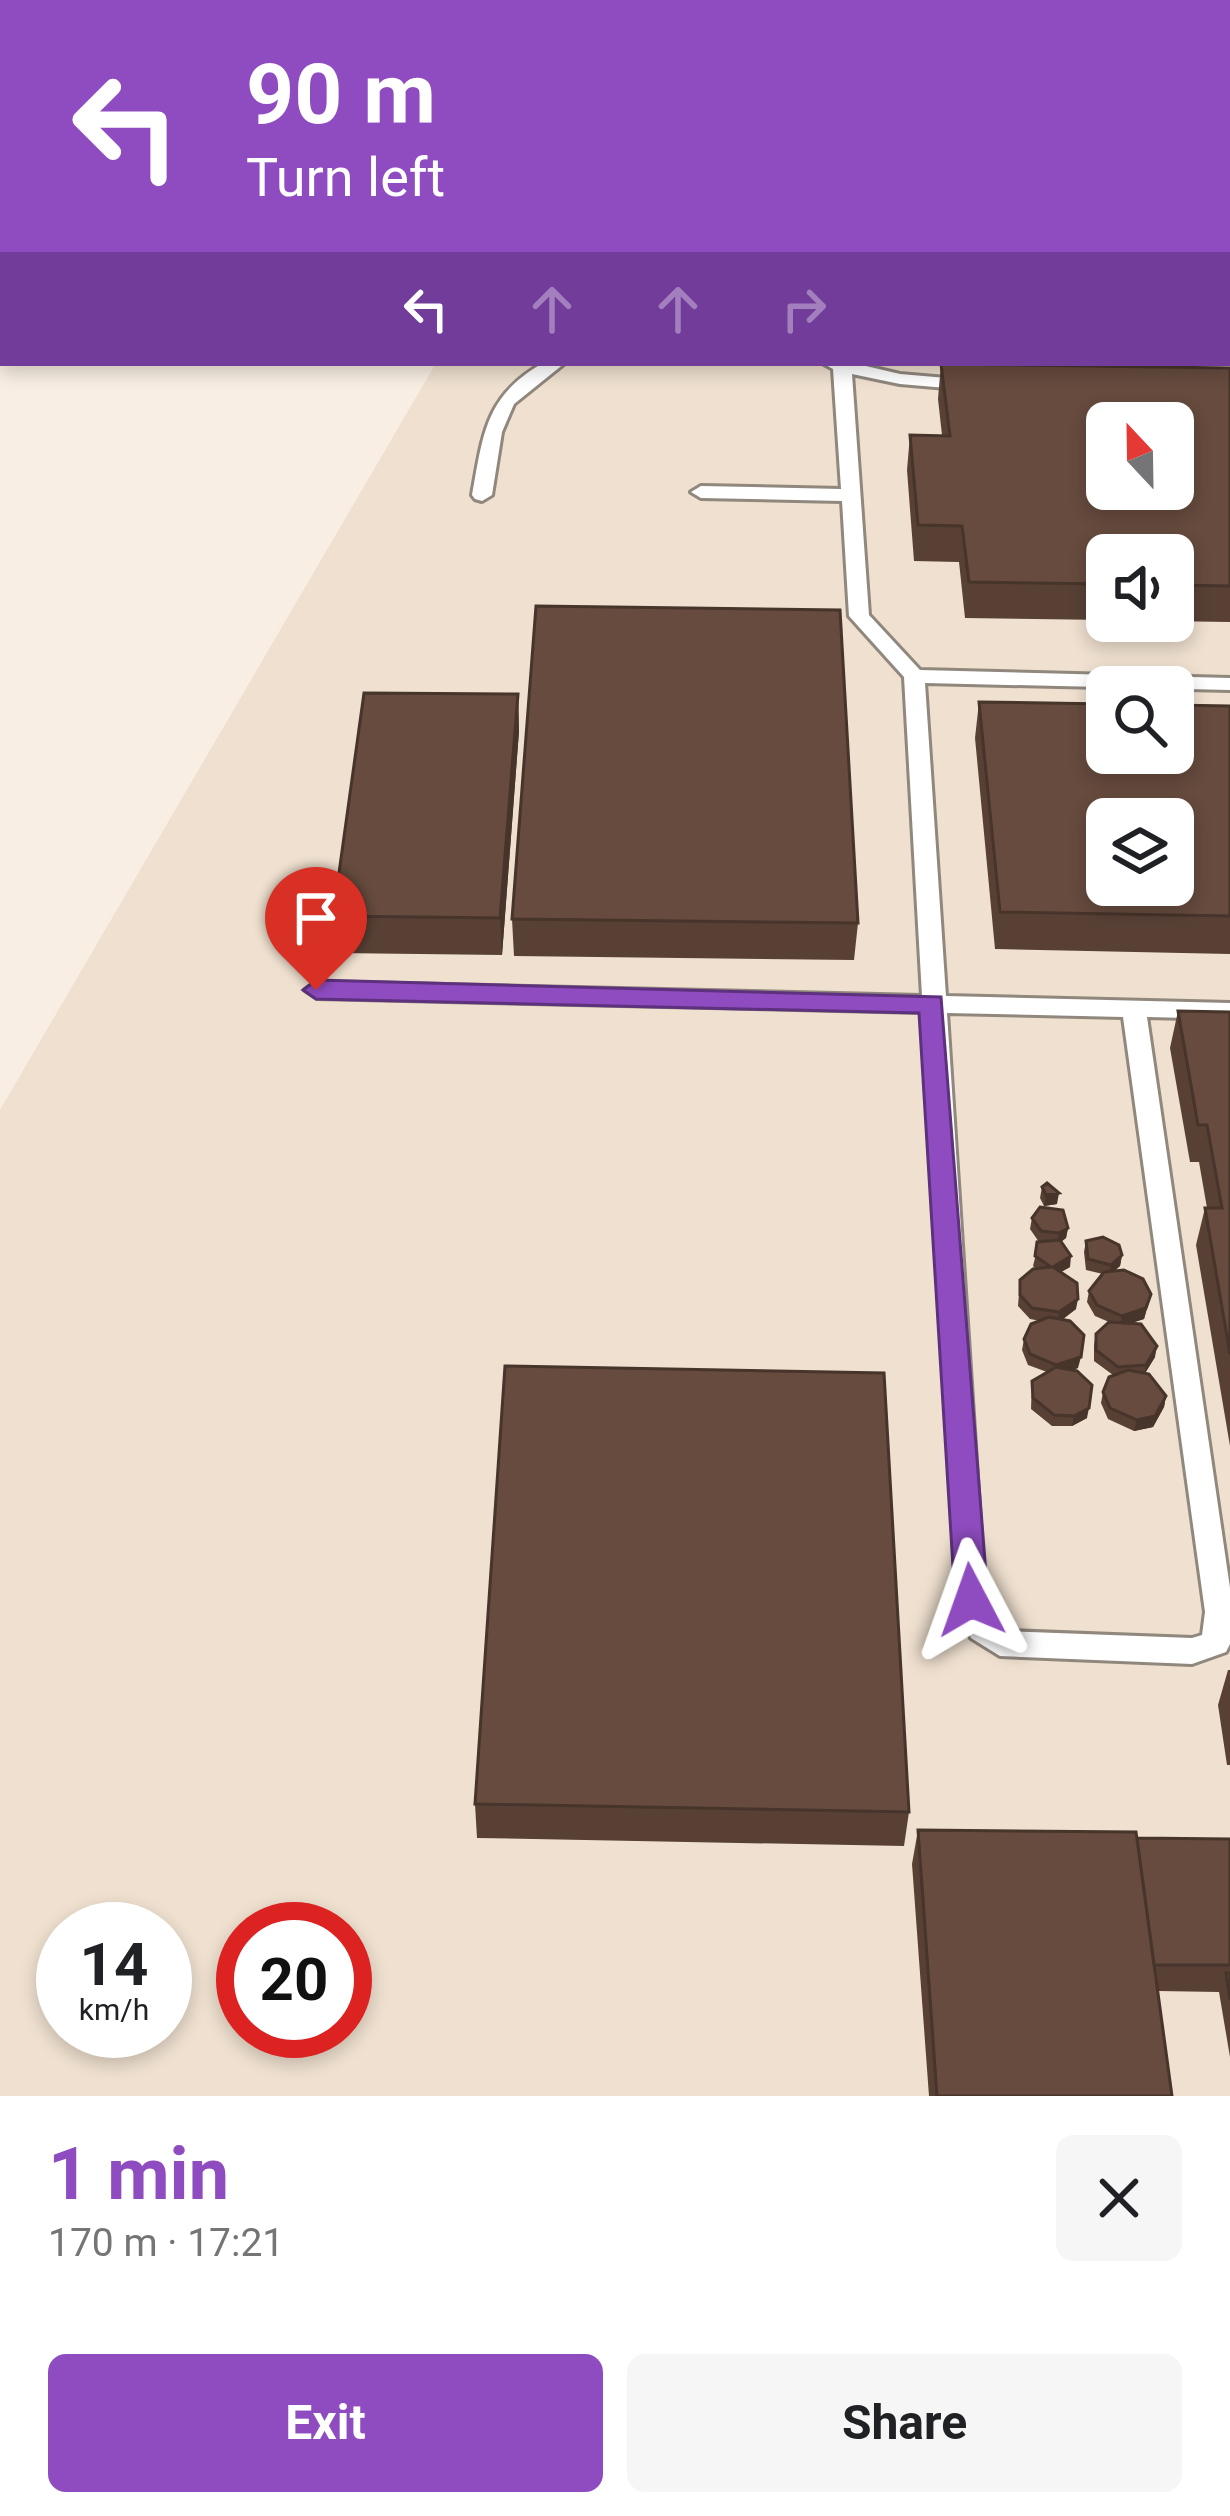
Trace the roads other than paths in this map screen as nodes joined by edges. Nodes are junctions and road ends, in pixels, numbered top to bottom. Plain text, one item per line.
1 (550, 366) edge
2 (838, 366) edge
3 (843, 366) edge
4 (992, 385) edge
5 (701, 492) dead end
6 (482, 495) dead end
7 (851, 495) junction
8 (914, 676) junction
9 (1230, 684) edge
10 (316, 990) dead end
11 (932, 1004) junction
12 (1134, 1009) junction
13 (1230, 1011) edge

1 - 6 lane
2 - 7 lane
3 - 4 lane
5 - 7 lane
7 - 8 lane
8 - 9 lane
8 - 11 lane
10 - 11 lane
11 - 12 lane
11 - 12 lane
12 - 13 lane

